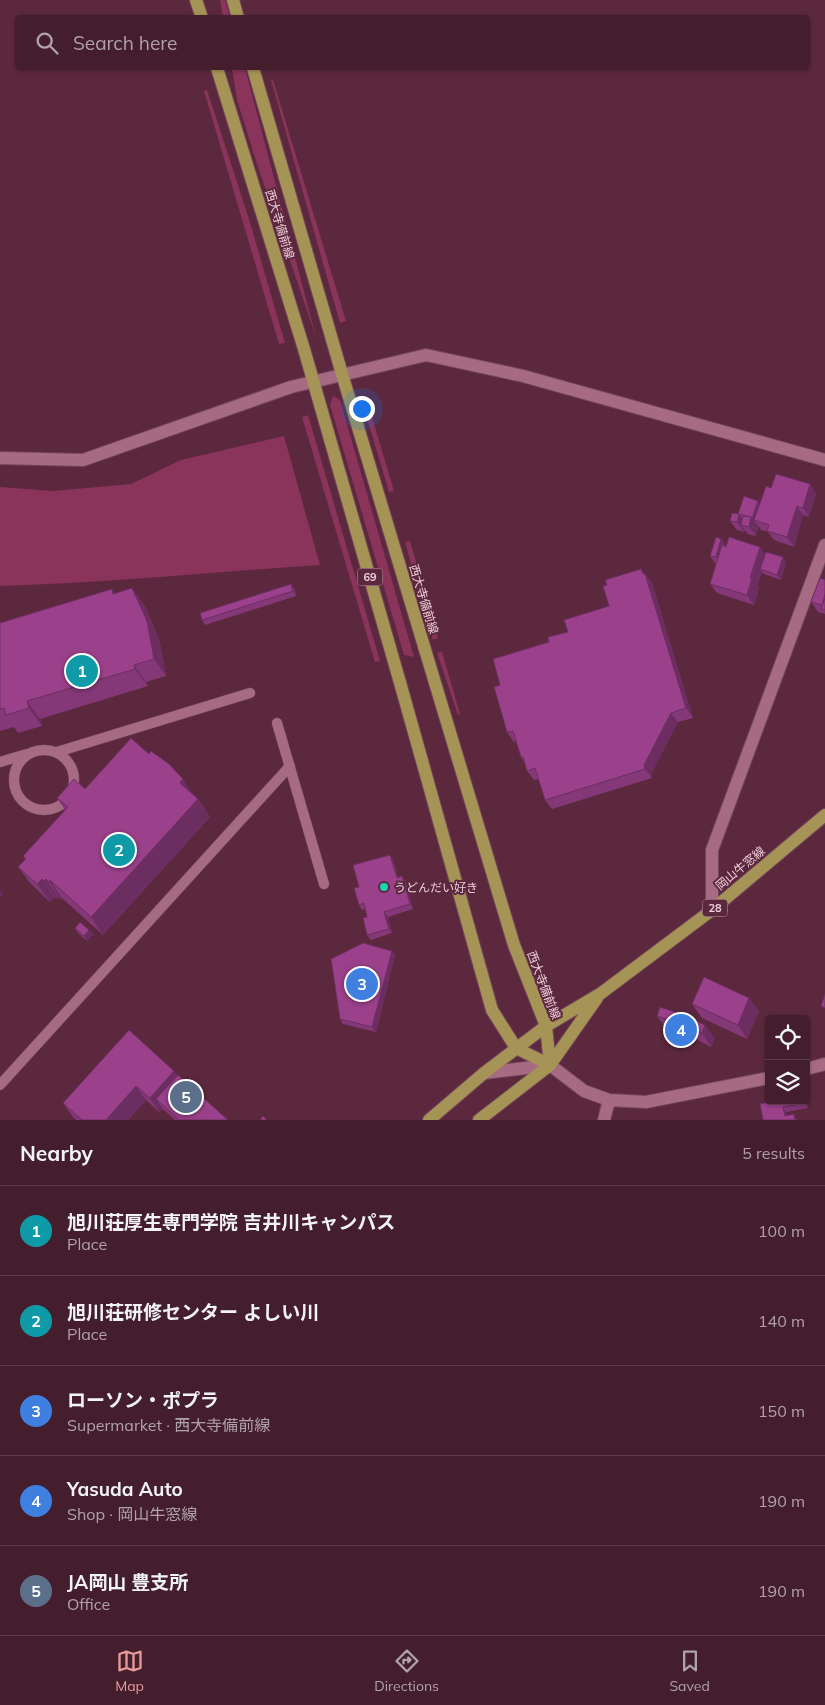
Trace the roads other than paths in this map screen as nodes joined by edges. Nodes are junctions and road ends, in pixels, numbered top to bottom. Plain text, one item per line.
1 (196, 0) edge
2 (233, 0) edge
3 (201, 15) edge
4 (237, 15) edge
5 (218, 70) edge
6 (254, 70) edge
7 (342, 374) junction
8 (313, 381) junction
9 (0, 458) edge
10 (825, 460) edge
11 (825, 545) edge
12 (250, 692) dead end
13 (277, 723) dead end
14 (57, 752) junction
15 (28, 754) junction
16 (0, 762) edge
17 (290, 766) junction
18 (825, 815) edge
19 (324, 884) dead end
20 (712, 910) junction
21 (600, 994) junction
22 (546, 1026) junction
23 (516, 1048) junction
24 (825, 1064) edge
25 (550, 1065) junction
26 (810, 1068) edge
27 (484, 1073) junction
28 (765, 1079) edge
29 (0, 1085) edge
30 (609, 1100) junction
31 (429, 1120) edge
32 (479, 1120) edge
33 (604, 1120) edge

1 - 3 main road
2 - 4 main road
5 - 8 main road, 西大寺備前線 / 69
6 - 7 main road, 西大寺備前線 / 69
7 - 8 street
7 - 10 street
7 - 22 main road, 西大寺備前線 / 69
8 - 9 street
8 - 23 main road, 西大寺備前線 / 69
11 - 20 street
12 - 14 lane
13 - 17 lane
14 - 15 lane
14 - 15 lane
15 - 16 lane
17 - 19 lane
17 - 29 lane
18 - 20 main road, 岡山牛窓線 / 28
20 - 21 main road, 岡山牛窓線 / 28
21 - 22 main road, 岡山牛窓線 / 28
21 - 25 main road, 岡山牛窓線 / 28
22 - 23 main road, 岡山牛窓線 / 28
22 - 25 main road, 西大寺備前線 / 69
23 - 25 main road
23 - 27 main road, 岡山牛窓線 / 28
24 - 26 street
25 - 27 street
25 - 30 street
25 - 32 main road, 岡山牛窓線 / 28
27 - 31 main road, 岡山牛窓線 / 28
28 - 30 street
30 - 33 street

